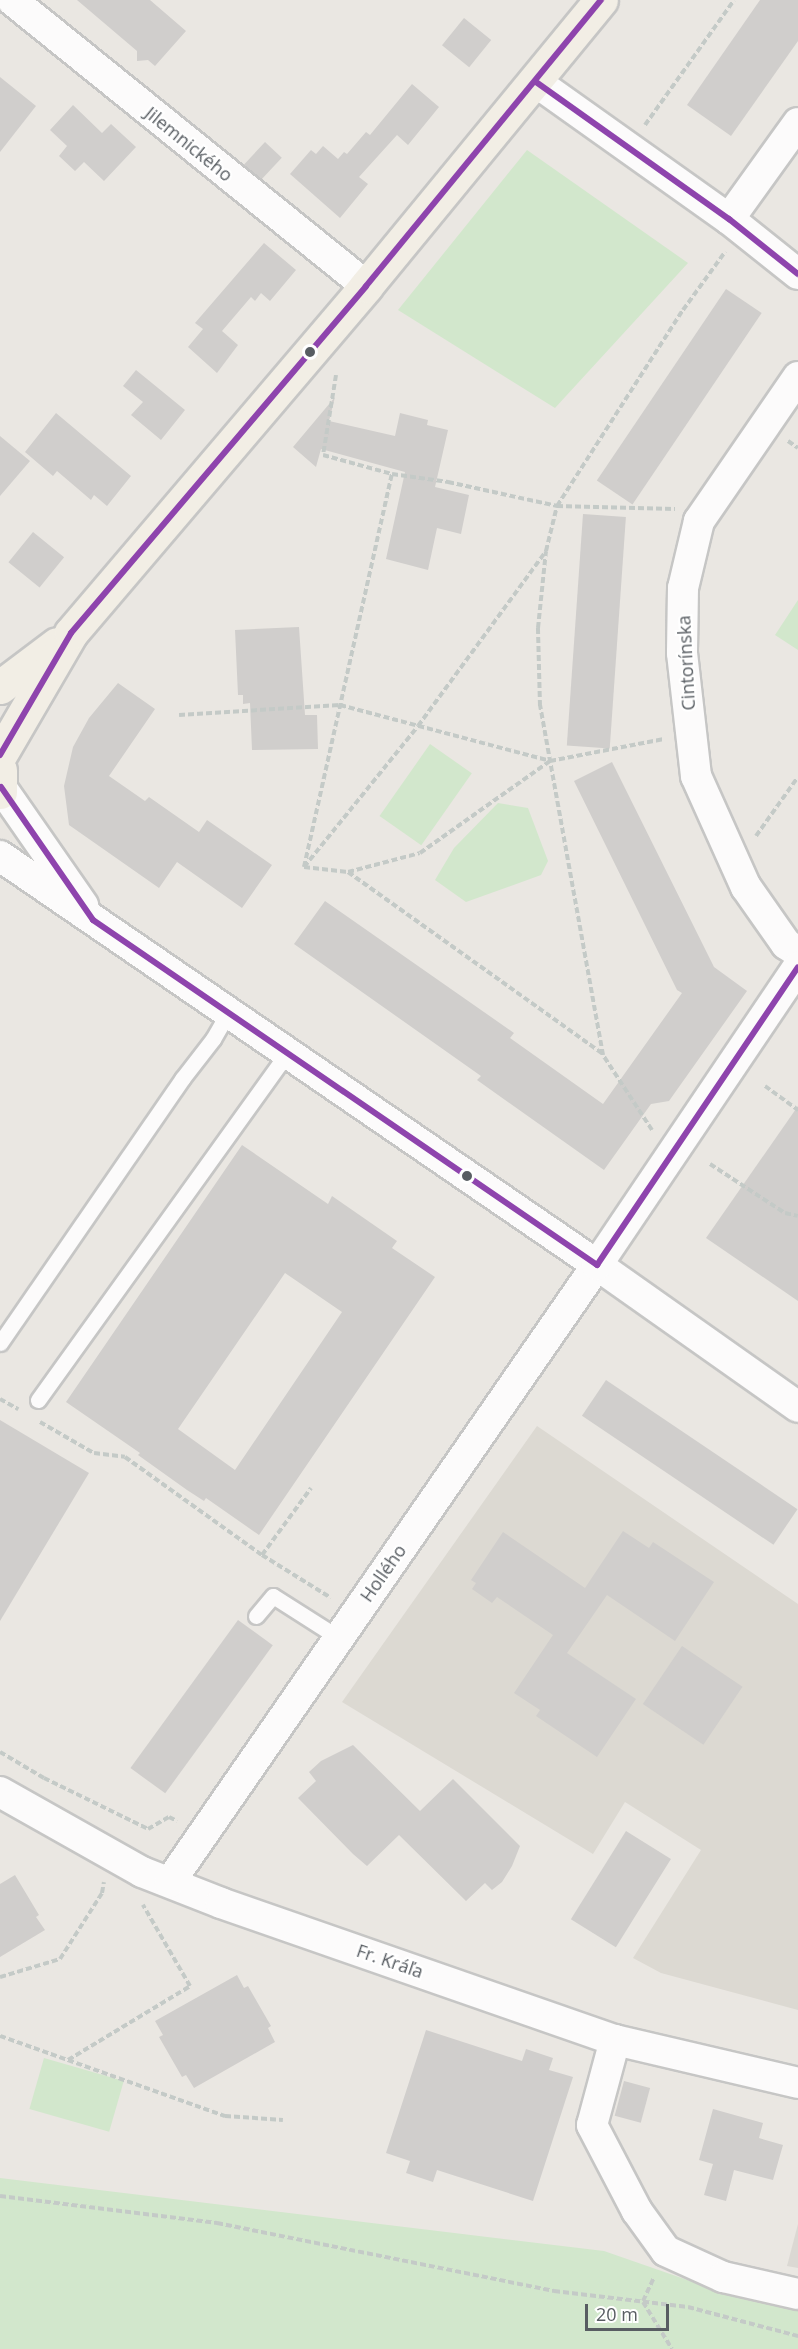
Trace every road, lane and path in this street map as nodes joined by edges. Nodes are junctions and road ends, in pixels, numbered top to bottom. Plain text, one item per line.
1 (12, 0) edge
2 (601, 0) edge
3 (734, 0) edge
4 (536, 82) junction
5 (798, 123) edge
6 (628, 148) junction
7 (735, 224) junction
8 (798, 274) edge
9 (366, 286) junction
10 (336, 375) dead end
11 (798, 377) edge
12 (787, 441) dead end
13 (798, 448) edge
14 (392, 474) junction
15 (557, 506) junction
16 (678, 509) dead end
17 (546, 551) junction
18 (71, 633) junction
19 (0, 687) edge
20 (340, 705) junction
21 (178, 715) dead end
22 (418, 726) junction
23 (691, 733) junction
24 (0, 755) edge
25 (550, 761) junction
26 (798, 777) edge
27 (0, 783) edge
28 (0, 856) edge
29 (736, 864) junction
30 (304, 867) junction
31 (348, 872) junction
32 (93, 920) junction
33 (798, 952) edge
34 (798, 967) edge
35 (228, 1013) junction
36 (287, 1053) junction
37 (603, 1055) junction
38 (765, 1086) dead end
39 (798, 1110) edge
40 (653, 1131) dead end
41 (711, 1164) dead end
42 (798, 1216) edge
43 (597, 1265) junction
44 (0, 1343) edge
45 (0, 1400) edge
46 (38, 1400) dead end
47 (798, 1407) edge
48 (19, 1410) dead end
49 (38, 1421) dead end
50 (311, 1488) dead end
51 (262, 1555) junction
52 (338, 1602) dead end
53 (256, 1616) dead end
54 (339, 1638) junction
55 (0, 1752) edge
56 (0, 1792) edge
57 (179, 1823) dead end
58 (104, 1881) dead end
59 (170, 1882) junction
60 (139, 1897) dead end
61 (0, 1977) edge
62 (0, 2036) edge
63 (615, 2040) junction
64 (68, 2060) junction
65 (798, 2083) edge
66 (283, 2120) dead end
67 (0, 2196) edge
68 (798, 2294) edge
69 (642, 2301) junction
70 (798, 2337) edge
71 (672, 2349) edge

1 - 9 street, Jilemnického
2 - 4 main road
3 - 6 path
4 - 6 street
4 - 9 main road
5 - 7 street
6 - 7 street
7 - 8 street
7 - 15 path
9 - 18 main road
10 - 14 path
11 - 23 street, Cintorínska
12 - 13 path
14 - 15 path
14 - 20 path
15 - 16 path
15 - 17 path
17 - 22 path
17 - 25 path
18 - 19 main road
18 - 24 main road
20 - 21 path
20 - 22 path
20 - 30 path
22 - 25 path
22 - 30 path
23 - 25 path
23 - 29 street, Cintorínska
25 - 31 path
25 - 37 path
26 - 29 path
27 - 32 street
28 - 32 street
29 - 33 street, Cintorínska
30 - 31 path
31 - 37 path
32 - 35 street
34 - 43 street, Hollého
35 - 36 street
35 - 44 lane
36 - 43 street
36 - 46 lane
37 - 40 path
38 - 39 path
41 - 42 path
43 - 47 street
43 - 54 street, Hollého
45 - 48 path
49 - 51 path
50 - 51 path
51 - 52 path
53 - 54 lane
54 - 59 street, Hollého
55 - 57 path
56 - 59 street, Fr. Kráľa
58 - 61 path
59 - 63 street, Fr. Kráľa
60 - 64 path
62 - 64 path
63 - 65 street, Fr. Kráľa
63 - 68 street
64 - 66 path
67 - 69 path
69 - 70 path
69 - 71 path

